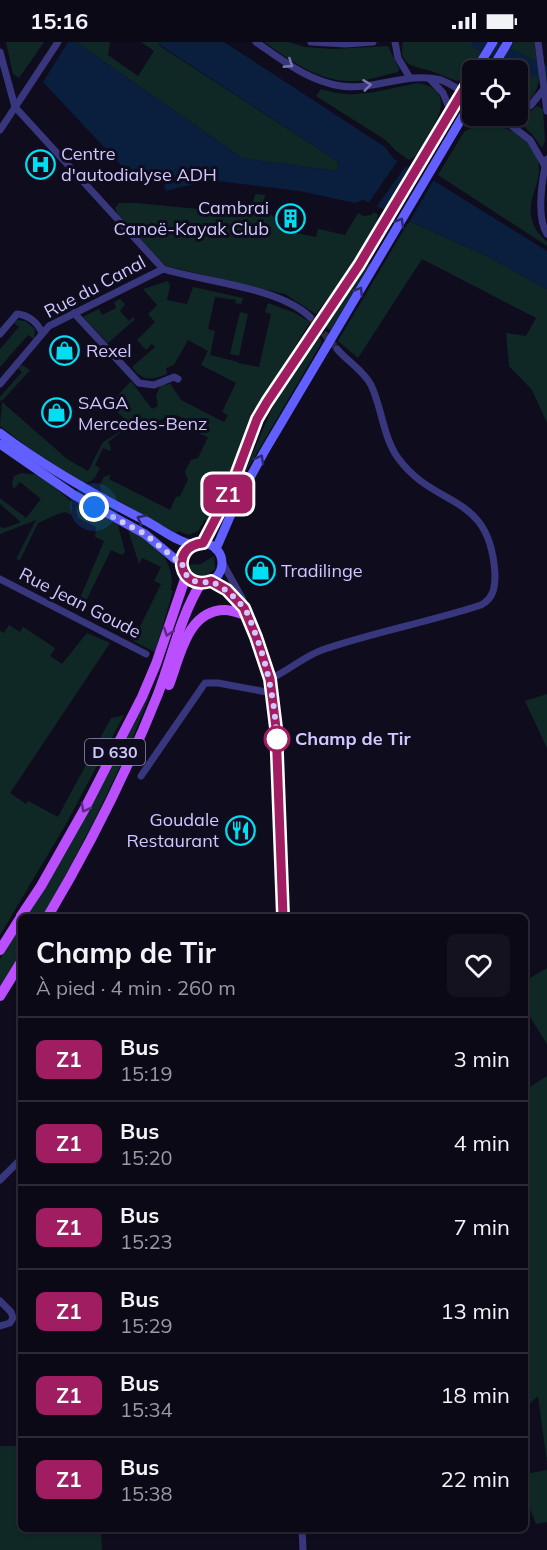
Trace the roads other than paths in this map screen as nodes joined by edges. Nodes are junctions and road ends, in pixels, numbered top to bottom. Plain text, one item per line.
1 (58, 42) edge
2 (256, 42) edge
3 (310, 42) edge
4 (373, 42) edge
5 (395, 42) edge
6 (493, 42) edge
7 (508, 42) edge
8 (538, 42) edge
9 (0, 52) edge
10 (482, 60) edge
11 (497, 60) edge
12 (410, 78) junction
13 (430, 79) junction
14 (544, 89) junction
15 (462, 91) edge
16 (462, 94) edge
17 (15, 107) junction
18 (528, 107) edge
19 (547, 111) edge
20 (451, 112) junction
21 (462, 117) edge
22 (514, 126) edge
23 (0, 130) edge
24 (546, 163) edge
25 (547, 234) edge
26 (163, 269) junction
27 (74, 313) junction
28 (310, 317) tunnel mouth
29 (42, 333) junction
30 (0, 334) edge
31 (337, 349) tunnel mouth
32 (178, 379) dead end
33 (0, 384) edge
34 (0, 433) edge
35 (0, 444) edge
36 (198, 544) junction
37 (216, 549) junction
38 (182, 561) junction
39 (222, 562) junction
40 (186, 576) junction
41 (0, 579) edge
42 (206, 582) junction
43 (246, 612) junction
44 (146, 654) dead end
45 (270, 679) junction
46 (272, 693) junction
47 (137, 742) junction
48 (141, 776) dead end
49 (23, 914) edge
50 (49, 914) edge
51 (282, 914) edge
52 (18, 922) edge
53 (0, 950) edge
54 (18, 967) edge
55 (0, 996) edge
56 (18, 1161) edge
57 (0, 1180) edge
58 (0, 1301) edge
59 (0, 1326) edge
60 (302, 1532) edge
61 (303, 1550) edge

1 - 17 street
2 -> 12 street
3 - 4 street
5 - 12 street
6 - 10 main road
7 - 11 main road
8 - 14 street
9 - 17 street
12 - 13 street
13 - 15 street
13 - 20 street
14 - 18 street
14 - 19 street
16 - 20 main road
17 - 23 street
17 - 26 street
20 - 36 main road
37 -> 21 main road
22 - 24 street
24 - 25 street
26 - 27 street, Rue du Canal
26 - 28 street
27 - 29 street, Rue du Canal
27 - 32 street
29 - 30 street, Rue du Canal
29 - 33 street, Rue du Canal
31 - 45 street
36 -> 34 main road
35 - 38 main road
36 - 37 main road
36 - 38 main road
37 - 39 main road
38 - 40 main road
39 - 42 main road
39 - 43 street
40 - 42 main road
40 -> 49 main road, D 630
41 - 44 street, Rue Jean Goude
42 - 43 street
42 - 47 main road, D 630
43 - 45 street
43 - 47 main road
45 - 46 street
46 - 48 street
46 - 51 street
47 - 50 main road, D 630
52 - 53 main road, D 630
54 - 55 main road
56 - 57 street
58 - 59 street
60 - 61 street

